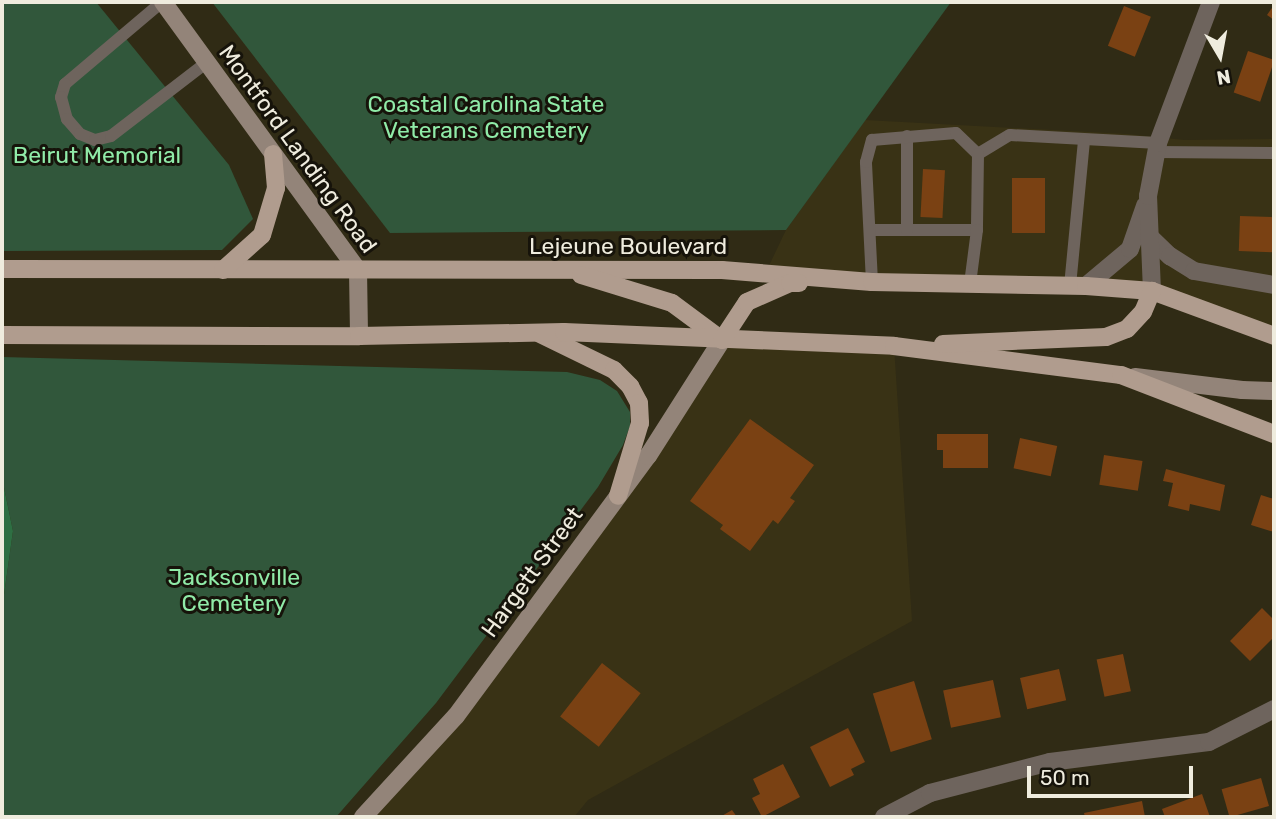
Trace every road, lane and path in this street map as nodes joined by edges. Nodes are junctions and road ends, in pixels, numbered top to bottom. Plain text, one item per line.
1 (162, 2) edge
2 (1212, 2) edge
3 (207, 62) junction
4 (907, 136) junction
5 (1084, 140) junction
6 (1157, 148) junction
7 (1274, 153) edge
8 (273, 154) junction
9 (978, 154) junction
10 (1148, 196) junction
11 (870, 230) junction
12 (907, 230) junction
13 (977, 230) junction
14 (1150, 237) junction
15 (2, 269) edge
16 (223, 270) junction
17 (358, 270) junction
18 (565, 270) junction
19 (834, 280) junction
20 (873, 282) junction
21 (970, 284) junction
22 (1274, 285) edge
23 (1078, 286) junction
24 (1152, 291) junction
25 (1248, 324) junction
26 (1274, 327) edge
27 (537, 333) junction
28 (2, 335) edge
29 (359, 336) junction
30 (1274, 336) edge
31 (722, 340) junction
32 (894, 346) junction
33 (1121, 376) junction
34 (1274, 391) edge
35 (1274, 434) edge
36 (618, 496) junction
37 (1274, 709) edge
38 (363, 817) edge
39 (884, 817) edge

1 - 3 main road, Montford Landing Road
1 - 3 lane
2 - 6 street
3 - 8 main road, Montford Landing Road
4 - 9 lane
4 - 11 lane
4 - 12 lane
5 - 6 lane
5 - 9 lane
5 - 23 lane
6 - 7 lane
6 - 10 street
8 - 16 main road
8 - 17 main road, Montford Landing Road
9 - 13 lane
10 - 14 street
10 - 23 street
11 - 12 lane
11 - 20 lane
12 - 13 lane
13 - 21 lane
14 - 22 street
14 - 24 street
15 - 16 main road, Lejeune Boulevard
16 - 17 main road, Lejeune Boulevard
17 - 18 main road, Lejeune Boulevard
17 - 29 main road, Montford Landing Road
18 - 19 main road, Lejeune Boulevard
18 - 31 main road
19 - 20 main road, Lejeune Boulevard
19 - 31 main road
20 - 21 main road, Lejeune Boulevard
21 - 23 main road, Lejeune Boulevard
23 - 24 main road, Lejeune Boulevard
24 - 25 main road, Lejeune Boulevard
24 - 32 main road
25 - 26 main road
25 - 30 main road, Lejeune Boulevard
27 - 29 main road
27 - 31 main road
27 - 36 main road
28 - 29 main road
31 - 32 main road
31 - 36 main road, Hargett Street
32 - 33 main road
33 - 34 main road
33 - 35 main road
36 - 38 main road, Hargett Street
37 - 39 street

